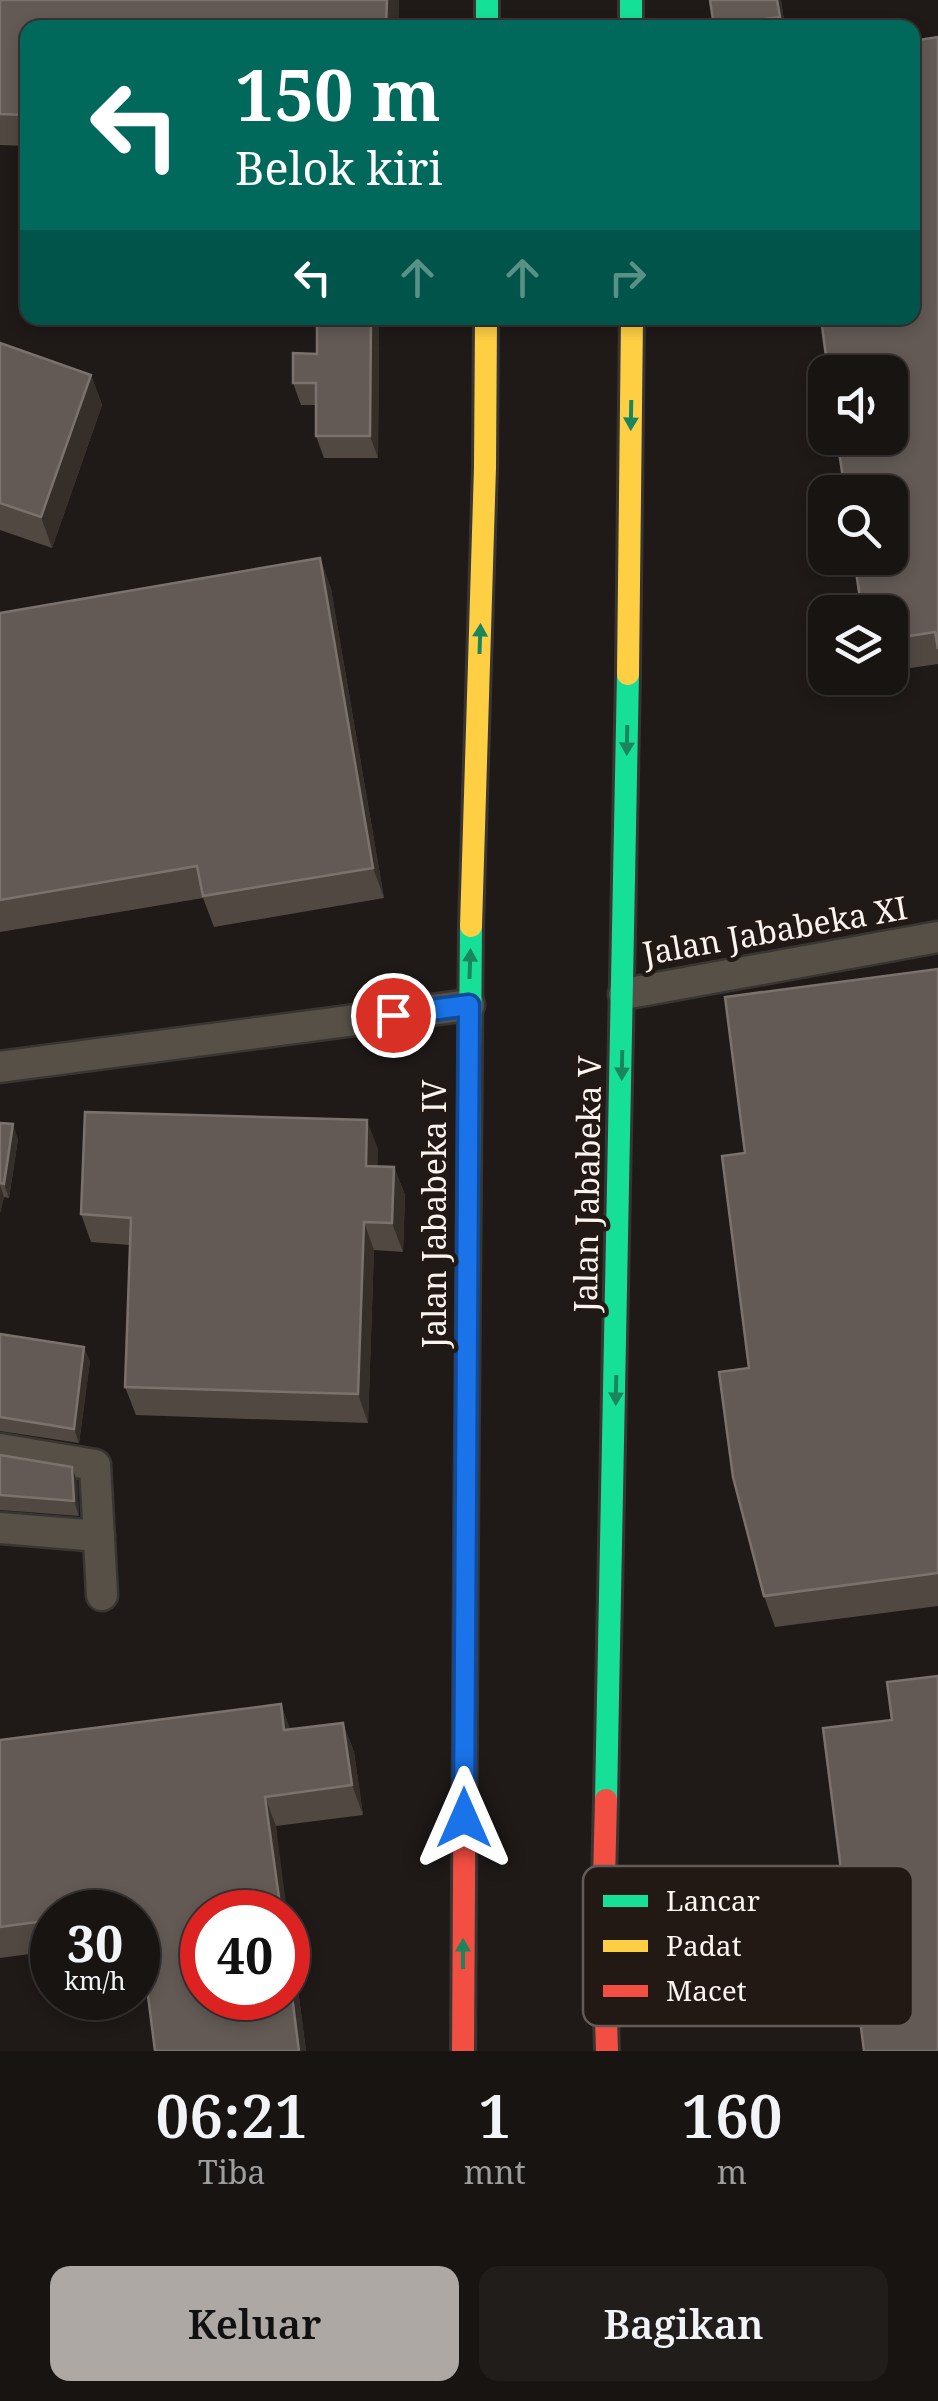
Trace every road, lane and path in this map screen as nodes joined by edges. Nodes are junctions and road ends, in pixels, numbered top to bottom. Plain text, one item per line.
1 (486, 325) edge
2 (632, 325) edge
3 (938, 937) edge
4 (624, 994) junction
5 (469, 1005) junction
6 (0, 1067) edge
7 (0, 1449) edge
8 (0, 1528) edge
9 (99, 1536) junction
10 (102, 1595) dead end
11 (604, 1866) edge
12 (607, 2026) edge
13 (463, 2051) edge
14 (608, 2051) edge

5 -> 1 street, Jalan Jababeka IV
2 -> 4 street, Jalan Jababeka V
3 - 4 street, Jalan Jababeka XI
4 -> 11 street, Jalan Jababeka V
5 - 6 street
13 -> 5 street, Jalan Jababeka IV
7 - 9 street
8 - 9 street
9 - 10 street
12 -> 14 street, Jalan Jababeka V

